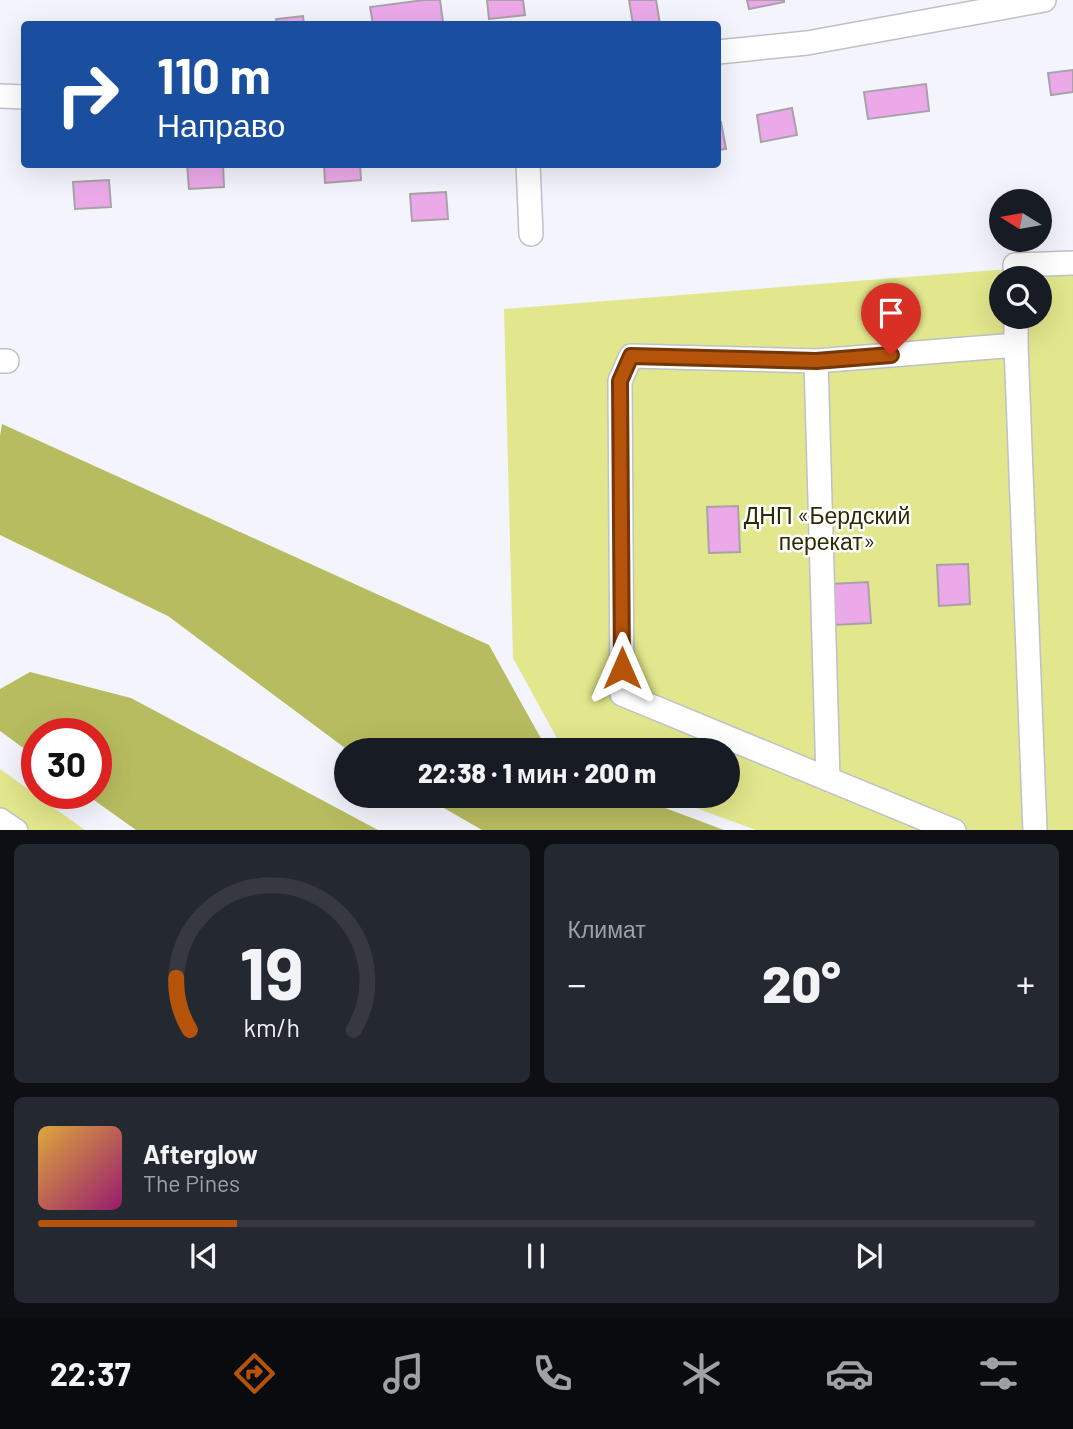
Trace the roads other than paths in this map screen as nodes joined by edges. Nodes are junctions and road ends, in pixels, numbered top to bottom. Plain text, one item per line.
1 (1044, 0) edge
2 (721, 52) edge
3 (0, 96) edge
4 (21, 97) edge
5 (528, 168) edge
6 (531, 234) dead end
7 (1073, 262) edge
8 (1015, 266) edge
9 (1016, 329) edge
10 (1016, 345) junction
11 (816, 361) junction
12 (828, 779) junction
13 (0, 820) edge
14 (15, 830) edge
15 (952, 830) edge
16 (1035, 830) edge

1 - 2 street
3 - 4 street
5 - 6 street
7 - 8 street
9 - 10 street
10 - 11 street
10 - 16 street
11 - 12 street
11 - 12 street
12 - 15 street
13 - 14 street

